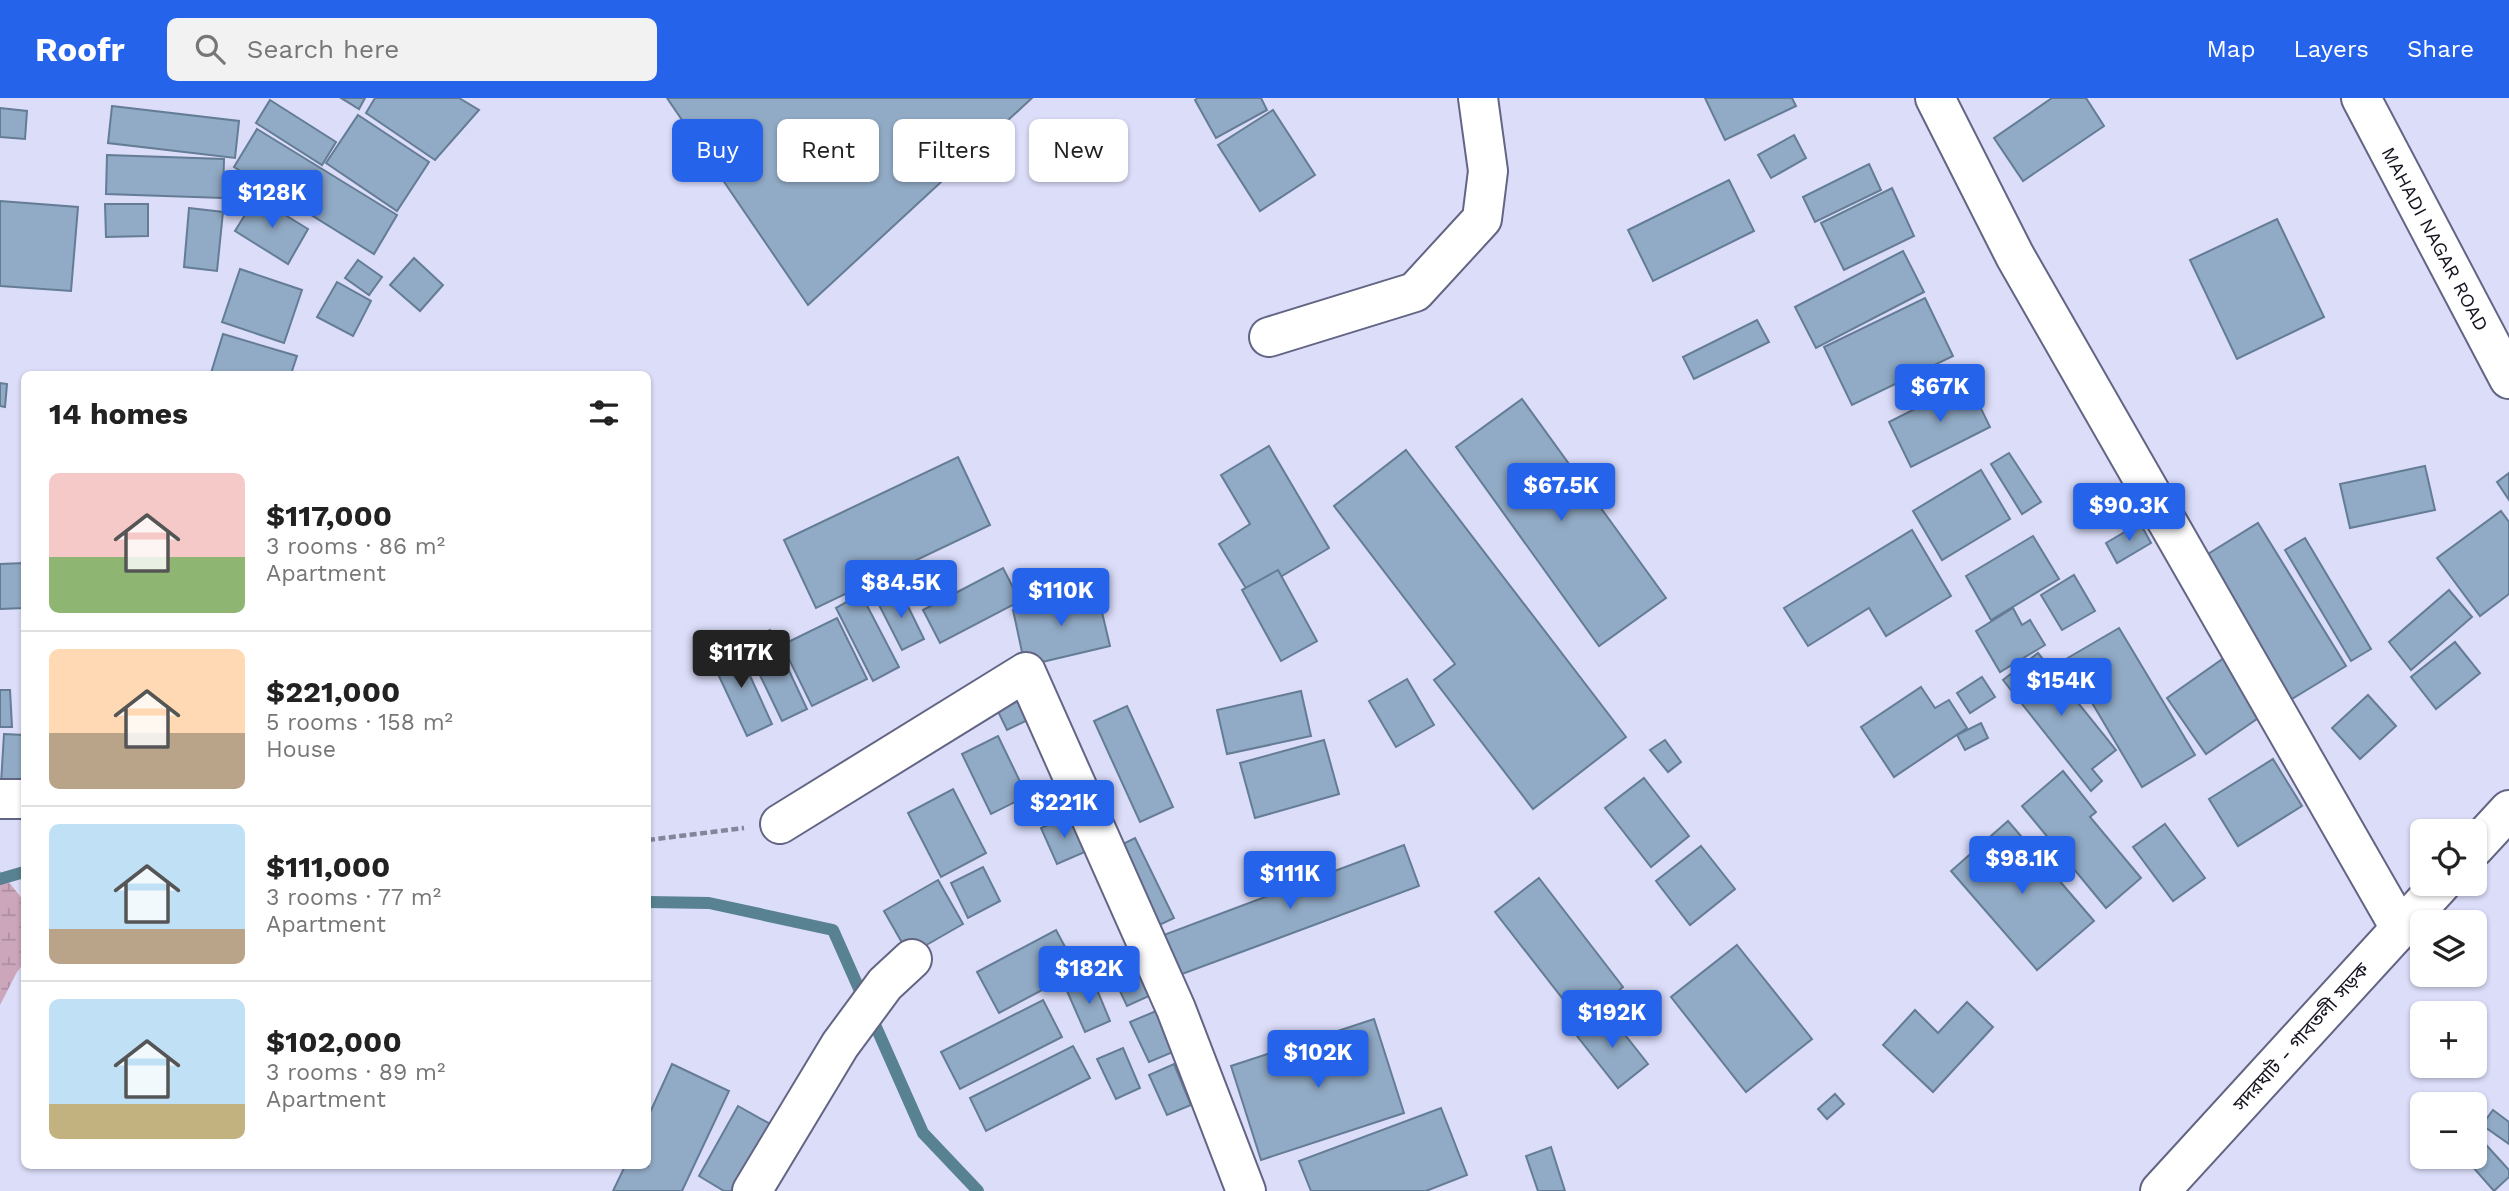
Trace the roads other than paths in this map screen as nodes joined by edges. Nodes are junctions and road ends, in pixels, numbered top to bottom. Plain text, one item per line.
1 (1478, 98) edge
2 (1935, 98) edge
3 (2361, 98) edge
4 (1269, 337) dead end
5 (2509, 379) edge
6 (0, 799) edge
7 (21, 799) edge
8 (2509, 810) edge
9 (780, 824) road end
10 (2487, 834) edge
11 (2430, 896) edge
12 (2400, 928) junction
13 (898, 972) dead end
14 (752, 1191) edge
15 (1246, 1191) edge
16 (2160, 1191) edge

1 - 4 main road
2 - 12 main road
3 - 5 main road, MAHADI NAGAR ROAD
6 - 7 main road
8 - 10 main road
9 - 15 main road
11 - 12 main road, সদরঘাট - গাবতলী সড়ক
12 - 16 main road, সদরঘাট - গাবতলী সড়ক
13 - 14 main road

